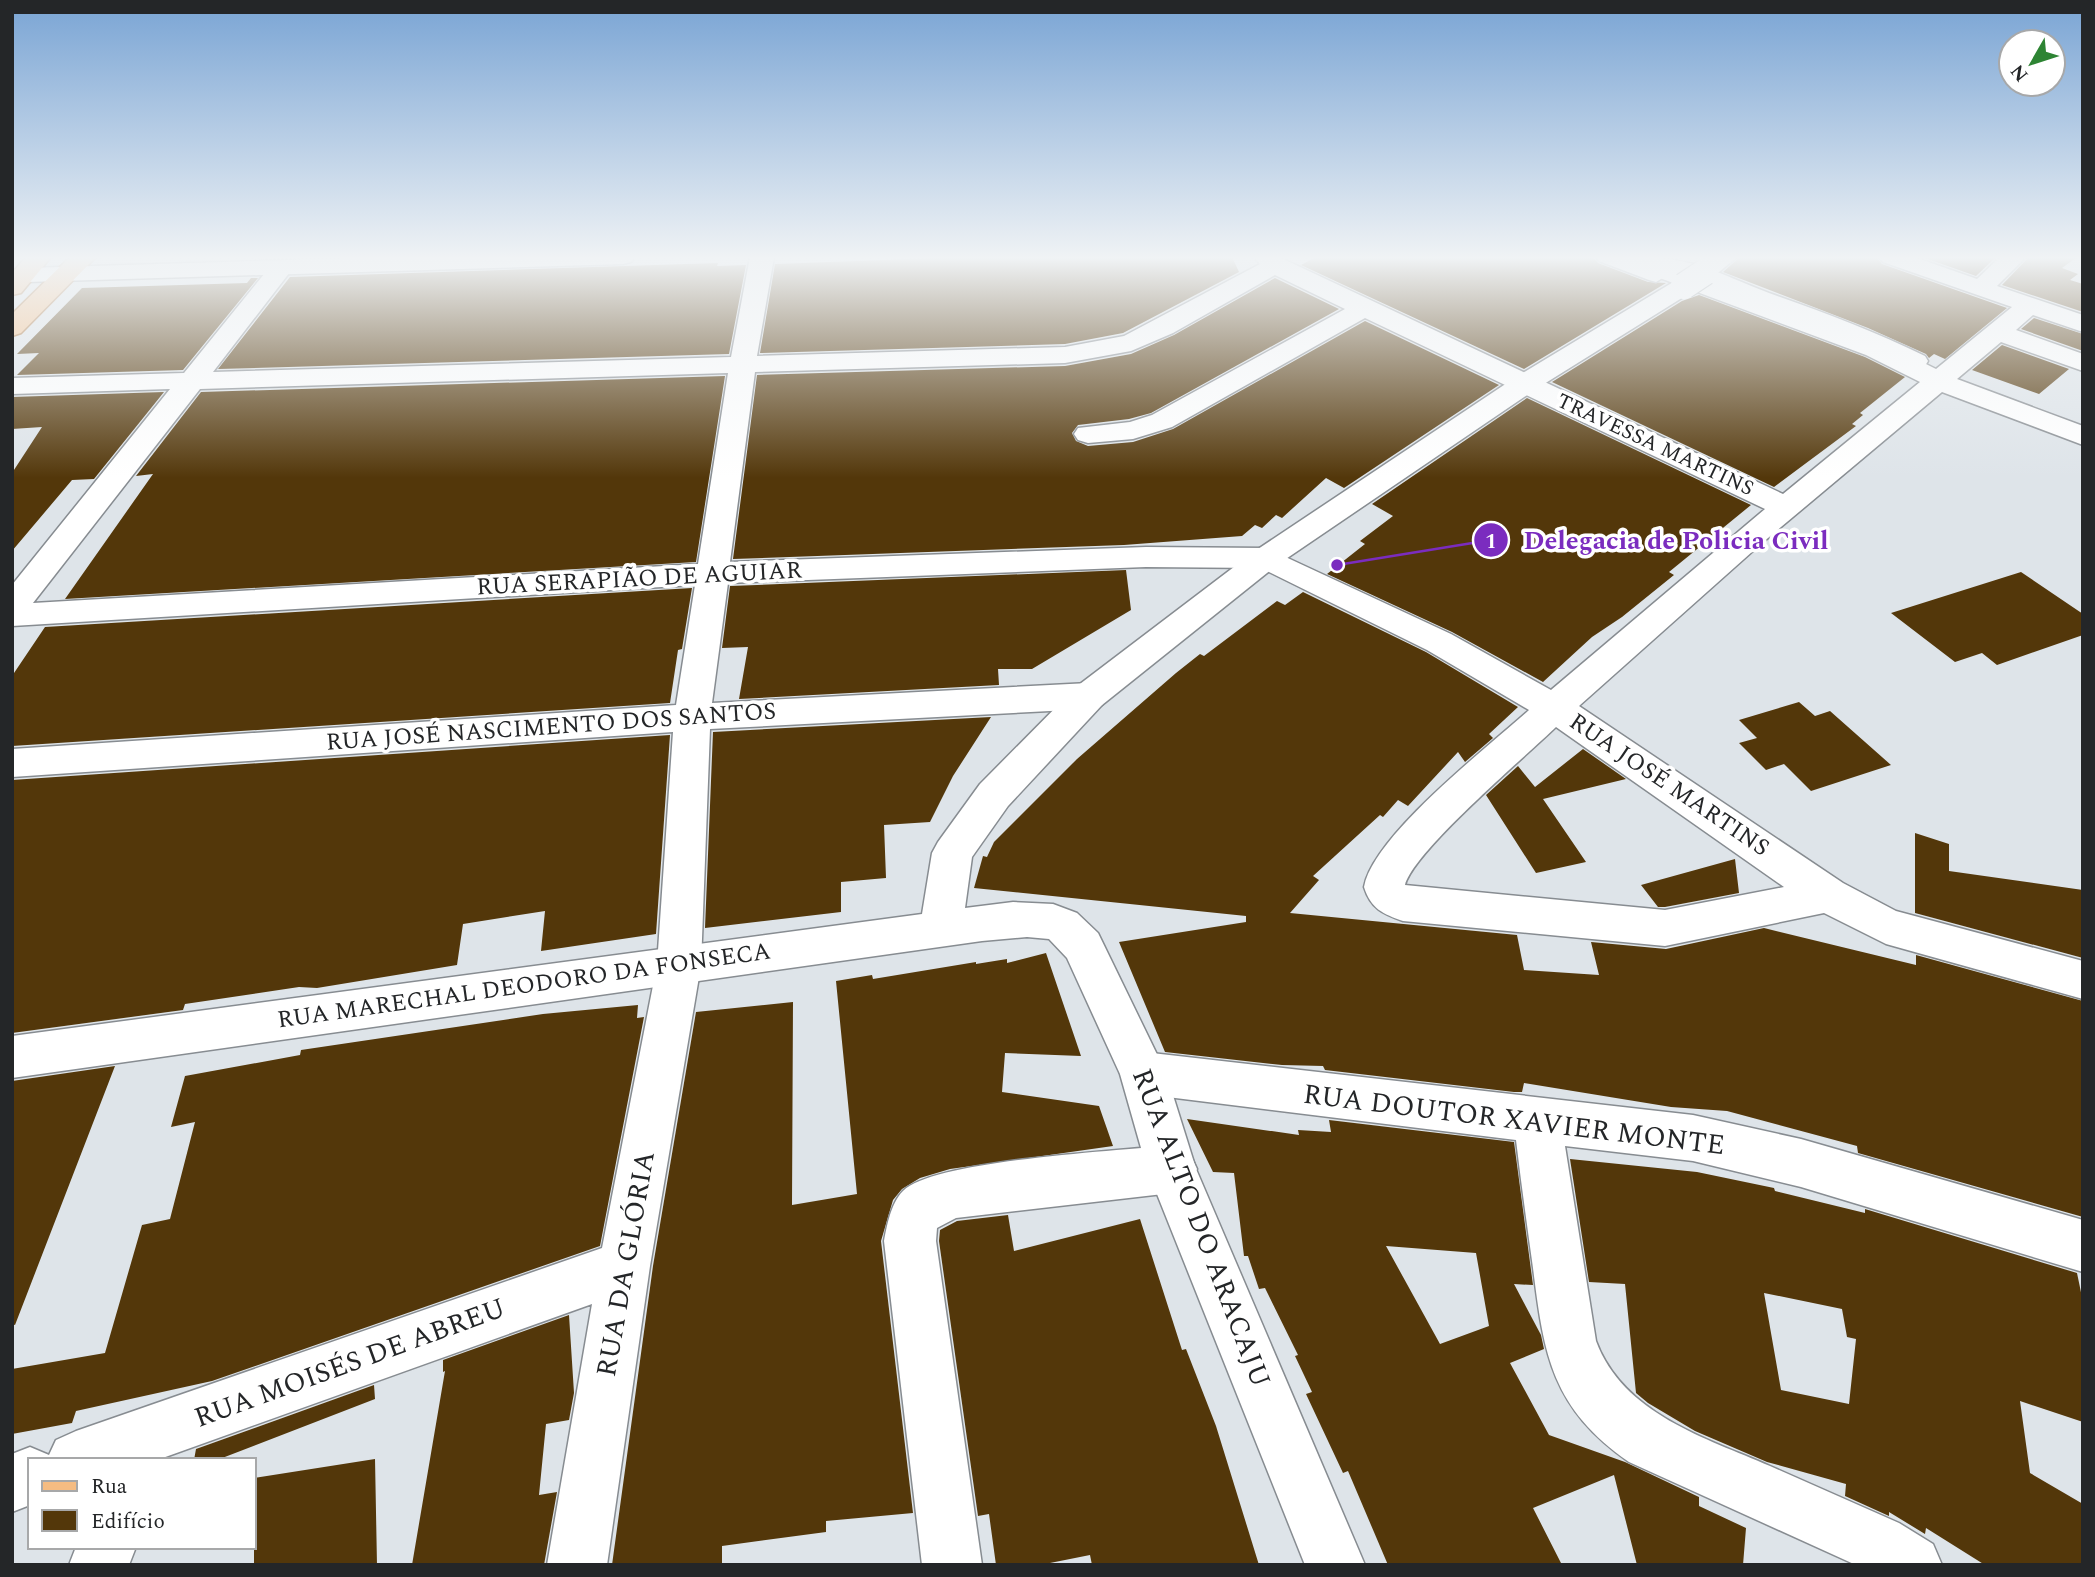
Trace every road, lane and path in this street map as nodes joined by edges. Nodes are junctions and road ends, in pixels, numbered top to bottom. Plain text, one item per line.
1 (232, 331) edge
2 (749, 331) edge
3 (1158, 331) edge
4 (1326, 331) edge
5 (1414, 331) edge
6 (1614, 331) edge
7 (1827, 331) edge
8 (1997, 332) joint
9 (743, 363) junction
10 (2083, 363) edge
11 (195, 378) junction
12 (1936, 380) junction
13 (1526, 383) junction
14 (12, 386) edge
15 (1088, 434) dead end
16 (2083, 436) edge
17 (1784, 506) junction
18 (1266, 558) junction
19 (715, 573) junction
20 (16, 611) edge
21 (1089, 696) junction
22 (1553, 707) junction
23 (692, 717) junction
24 (12, 762) edge
25 (1828, 895) junction
26 (1035, 920) joint
27 (941, 929) junction
28 (678, 965) junction
29 (2083, 979) edge
30 (12, 1057) edge
31 (1143, 1073) junction
32 (1537, 1119) junction
33 (1172, 1168) junction
34 (2083, 1247) edge
35 (624, 1266) junction
36 (152, 1445) edge
37 (86, 1458) edge
38 (578, 1565) edge
39 (952, 1565) edge
40 (1335, 1565) edge
41 (1912, 1565) edge

1 - 11 street
2 - 9 street, RUA DA GLÓRIA
3 - 9 street
4 - 15 street
5 - 13 street, TRAVESSA MARTINS
6 - 13 street
7 - 12 street
8 - 10 street
8 - 12 street
9 - 11 street
9 - 19 street, RUA DA GLÓRIA
11 - 14 street
11 - 20 street
12 - 16 street
12 - 17 street
13 - 17 street, TRAVESSA MARTINS
13 - 18 street
17 - 22 street
18 - 19 street, RUA SERAPIÃO DE AGUIAR
18 - 21 street
18 - 22 street, RUA JOSÉ MARTINS
19 - 20 street, RUA SERAPIÃO DE AGUIAR
19 - 23 street, RUA DA GLÓRIA
21 - 23 street, RUA JOSÉ NASCIMENTO DOS SANTOS
21 - 27 street
22 - 25 street, RUA JOSÉ MARTINS
22 - 25 street
23 - 24 street, RUA JOSÉ NASCIMENTO DOS SANTOS
23 - 28 street, RUA DA GLÓRIA
25 - 29 street, RUA JOSÉ MARTINS
26 - 27 street, RUA MARECHAL DEODORO DA FONSECA
26 - 31 street, RUA ALTO DO ARACAJU
27 - 28 street, RUA MARECHAL DEODORO DA FONSECA
28 - 30 street, RUA MARECHAL DEODORO DA FONSECA
28 - 35 street, RUA DA GLÓRIA
31 - 32 street, RUA DOUTOR XAVIER MONTE
31 - 33 street, RUA ALTO DO ARACAJU
32 - 34 street, RUA DOUTOR XAVIER MONTE
32 - 41 street
33 - 39 street
33 - 40 street, RUA ALTO DO ARACAJU
35 - 36 street, RUA MOISÉS DE ABREU
35 - 38 street, RUA DA GLÓRIA
36 - 37 street, RUA MOISÉS DE ABREU

